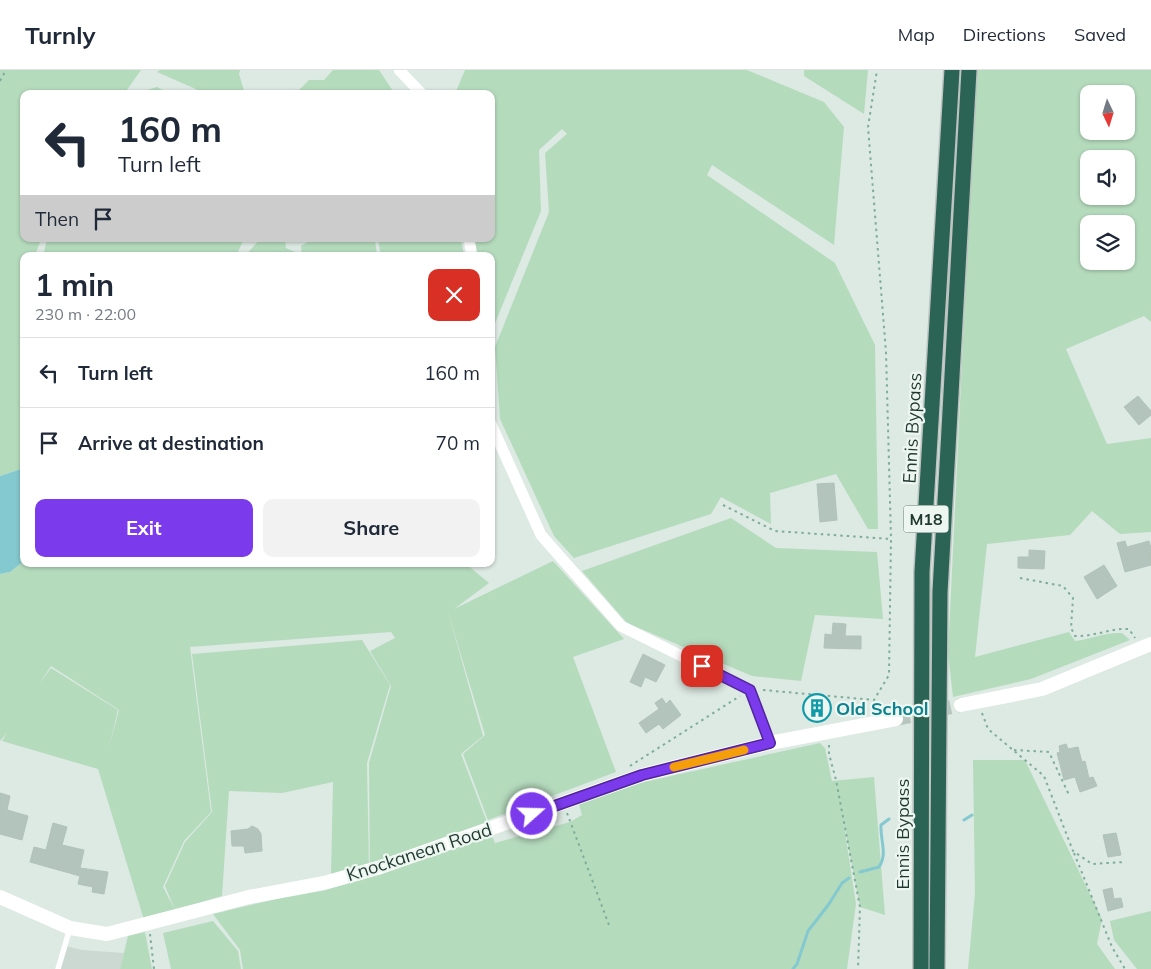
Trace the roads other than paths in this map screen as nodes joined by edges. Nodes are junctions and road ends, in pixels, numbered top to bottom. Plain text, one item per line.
1 (399, 70) edge
2 (952, 70) edge
3 (969, 70) edge
4 (418, 90) edge
5 (495, 433) edge
6 (1146, 646) edge
7 (961, 705) tunnel mouth
8 (896, 719) tunnel mouth
9 (770, 743) junction
10 (0, 897) edge
11 (70, 928) junction
12 (58, 969) edge
13 (920, 969) edge
14 (937, 969) edge

1 - 4 street
2 - 13 highway, Ennis Bypass / M18
3 - 14 highway, Ennis Bypass / M18
5 - 9 street
6 - 7 street
8 - 9 street, Knockanean Road
9 - 11 street, Knockanean Road
10 - 11 street, Knockanean Road
11 - 12 lane

